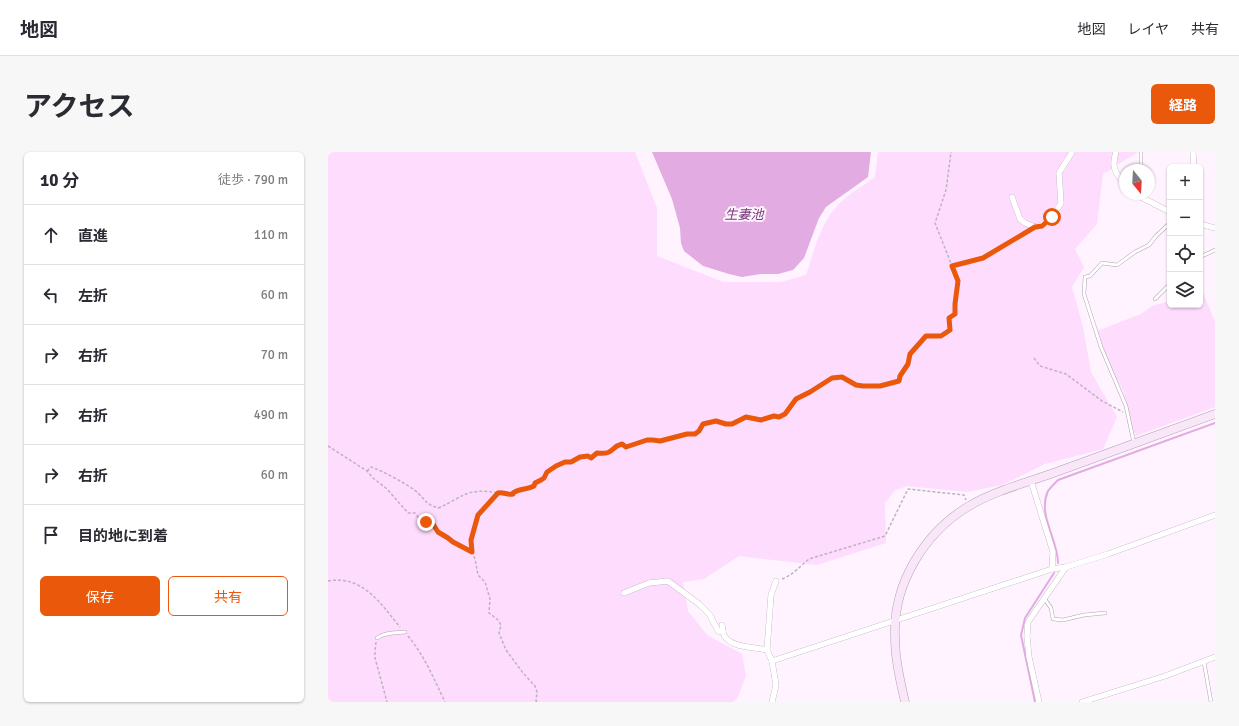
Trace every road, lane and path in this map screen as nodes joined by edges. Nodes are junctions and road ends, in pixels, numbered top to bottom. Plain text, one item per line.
1 (951, 152) edge
2 (1072, 152) edge
3 (1116, 152) edge
4 (1194, 152) edge
5 (1141, 154) dead end
6 (1141, 164) edge
7 (1194, 164) edge
8 (1119, 178) edge
9 (1012, 197) dead end
10 (1147, 200) edge
11 (1167, 210) edge
12 (1203, 225) edge
13 (1167, 226) edge
14 (1035, 227) junction
15 (1215, 228) edge
16 (1215, 250) edge
17 (1203, 256) edge
18 (952, 266) junction
19 (1167, 287) edge
20 (1155, 299) dead end
21 (1034, 358) dead end
22 (1215, 414) edge
23 (1128, 415) junction
24 (1134, 444) junction
25 (328, 446) edge
26 (367, 471) junction
27 (1031, 481) junction
28 (498, 493) junction
29 (966, 502) dead end
30 (1215, 515) edge
31 (472, 552) junction
32 (1066, 567) junction
33 (1052, 569) junction
34 (328, 581) edge
35 (776, 581) joint
36 (624, 593) dead end
37 (1044, 598) junction
38 (1105, 613) dead end
39 (896, 621) junction
40 (405, 632) junction
41 (377, 638) joint
42 (767, 650) junction
43 (1215, 658) edge
44 (772, 660) junction
45 (1204, 662) junction
46 (387, 702) edge
47 (445, 702) edge
48 (537, 702) edge
49 (772, 702) edge
50 (905, 702) edge
51 (1039, 702) edge
52 (1082, 702) edge
53 (1211, 702) edge

1 - 18 path
2 - 14 street
3 - 8 street
4 - 7 street
5 - 6 lane
9 - 14 street
10 - 11 street
12 - 15 street
13 - 23 lane
14 - 18 path
16 - 17 lane
18 - 28 path
19 - 20 lane
21 - 23 path
22 - 24 street
23 - 24 lane
24 - 27 street
25 - 26 path
26 - 28 path
26 - 31 path
27 - 33 street
27 - 39 street
28 - 31 path
29 - 35 path
30 - 32 street
31 - 48 path
32 - 33 street
32 - 37 street
33 - 39 street
34 - 40 path
35 - 42 street
36 - 42 street
37 - 38 lane
37 - 51 street
39 - 44 street
39 - 50 street
40 - 41 lane
40 - 47 path
41 - 46 path
42 - 44 street
43 - 45 street
44 - 49 street
45 - 52 street
45 - 53 lane

